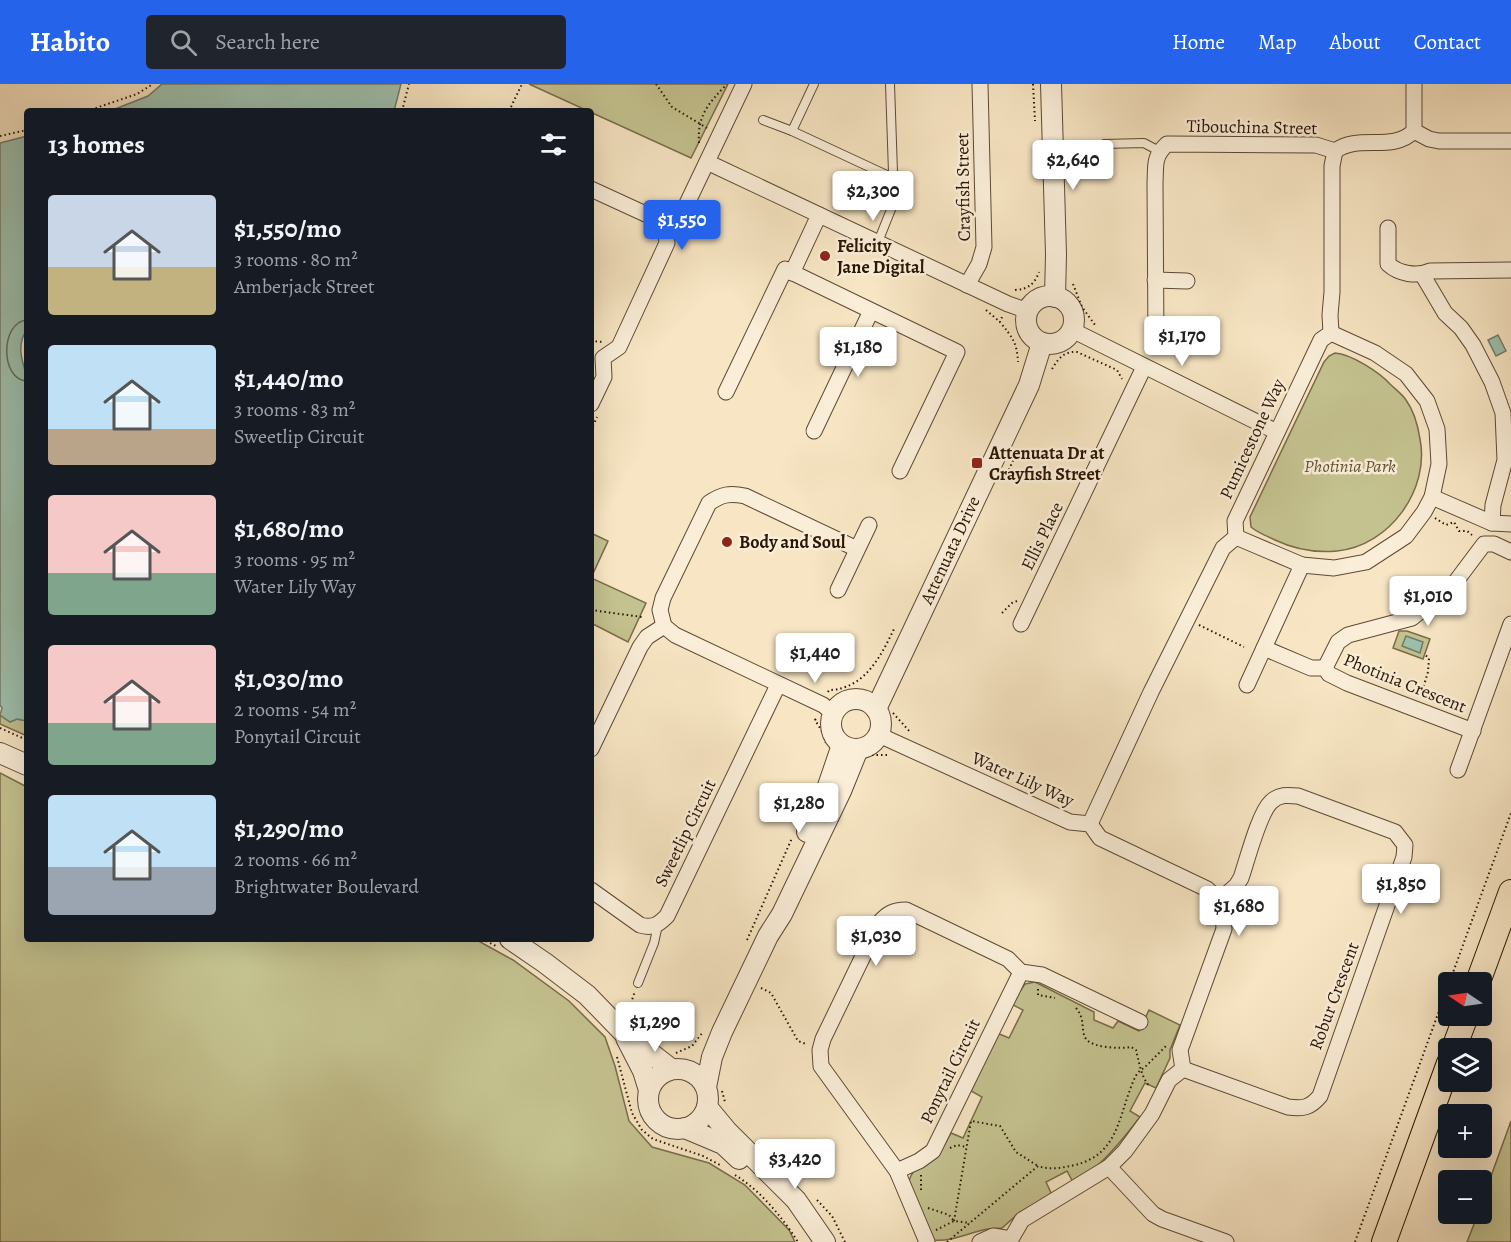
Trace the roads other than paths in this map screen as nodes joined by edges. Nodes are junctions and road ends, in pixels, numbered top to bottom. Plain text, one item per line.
1 (744, 84) edge
2 (814, 84) edge
3 (890, 84) edge
4 (980, 84) edge
5 (1051, 84) edge
6 (1414, 84) edge
7 (763, 120) dead end
8 (792, 131) junction
9 (1414, 131) junction
10 (1511, 141) edge
11 (1102, 147) road end
12 (1335, 151) junction
13 (1159, 152) junction
14 (704, 156) junction
15 (893, 178) junction
16 (594, 190) edge
17 (819, 215) junction
18 (665, 223) junction
19 (1388, 228) dead end
20 (878, 242) junction
21 (1511, 270) edge
22 (792, 273) junction
23 (1422, 274) junction
24 (1155, 280) junction
25 (1187, 281) dead end
26 (967, 285) junction
27 (1055, 297) junction
28 (872, 311) junction
29 (1028, 311) junction
30 (1072, 330) junction
31 (1331, 333) junction
32 (1042, 343) junction
33 (1156, 345) dead end
34 (597, 355) edge
35 (1144, 367) junction
36 (726, 392) dead end
37 (596, 407) edge
38 (814, 431) dead end
39 (1277, 432) junction
40 (900, 471) dead end
41 (1432, 498) junction
42 (1492, 523) junction
43 (1511, 524) edge
44 (869, 525) dead end
45 (1236, 537) junction
46 (857, 549) junction
47 (1511, 552) edge
48 (1302, 565) junction
49 (838, 590) dead end
50 (1021, 624) dead end
51 (1511, 624) edge
52 (664, 626) junction
53 (1264, 648) junction
54 (1325, 668) junction
55 (778, 685) junction
56 (1247, 685) dead end
57 (878, 705) junction
58 (826, 710) junction
59 (1473, 731) junction
60 (879, 735) junction
61 (594, 743) edge
62 (848, 750) junction
63 (0, 753) edge
64 (24, 764) edge
65 (1458, 770) dead end
66 (1090, 824) junction
67 (594, 892) edge
68 (1511, 892) edge
69 (1220, 900) junction
70 (658, 925) junction
71 (504, 944) edge
72 (1021, 972) junction
73 (1482, 972) edge
74 (638, 982) road end
75 (625, 1021) junction
76 (1140, 1022) dead end
77 (715, 1028) junction
78 (676, 1064) junction
79 (1183, 1069) junction
80 (713, 1085) junction
81 (649, 1090) junction
82 (1438, 1092) edge
83 (716, 1105) junction
84 (685, 1128) junction
85 (1109, 1167) junction
86 (897, 1172) junction
87 (929, 1237) edge
88 (1012, 1240) edge
89 (811, 1242) edge
90 (825, 1242) edge
91 (980, 1242) edge
92 (1226, 1242) edge
93 (1384, 1242) edge

1 - 14 street
2 - 8 lane
3 - 15 lane
4 - 26 street, Crayfish Street
5 - 27 street
6 - 9 street
7 - 8 lane
8 - 15 lane
9 - 10 street
9 - 12 street, Tibouchina Street
11 - 13 lane
12 - 13 street, Tibouchina Street
12 - 31 street
13 - 24 street
14 - 17 street
14 - 18 street
15 - 20 lane
16 - 18 street
17 - 20 street
17 - 22 street
18 - 34 street
19 - 23 street
20 - 26 street
21 - 23 street
22 - 28 street
22 - 36 street
23 - 42 street
24 - 25 street
24 - 33 street
26 - 29 street
27 - 29 street
27 - 30 street
28 - 38 street
28 - 40 street
29 - 32 street
30 - 32 street
30 - 35 street
31 - 39 street, Pumicestone Way
31 - 41 street
32 - 57 street, Attenuata Drive
34 - 37 street
35 - 39 street
35 - 50 street, Ellis Place
39 - 45 street, Pumicestone Way
41 - 42 street
41 - 48 street
42 - 43 street
44 - 46 street
45 - 48 street
45 - 66 street
46 - 49 street
46 - 52 street
47 - 54 street, Photinia Crescent
48 - 53 street
51 - 59 street, Photinia Crescent
52 - 55 street
52 - 61 street
53 - 54 street, Photinia Crescent
53 - 56 street
54 - 59 street, Photinia Crescent
55 - 58 street
55 - 70 street, Sweetlip Circuit
57 - 58 street
57 - 60 street
58 - 62 street
59 - 65 street, Photinia Crescent
60 - 62 street
60 - 66 street, Water Lily Way
62 - 77 street
63 - 64 street
66 - 69 street, Water Lily Way
67 - 70 street
68 - 73 main road
69 - 79 street
69 - 79 street, Robur Crescent
70 - 74 lane
71 - 75 street
72 - 76 street
72 - 86 street, Ponytail Circuit
72 - 86 street
75 - 78 street
75 - 81 street
77 - 78 street
77 - 80 street
78 - 80 street
78 - 81 street
79 - 85 street
80 - 83 street
81 - 84 street
82 - 93 main road
83 - 84 street
83 - 90 street
84 - 89 street
85 - 88 street
85 - 92 street
86 - 87 street
88 - 91 street

